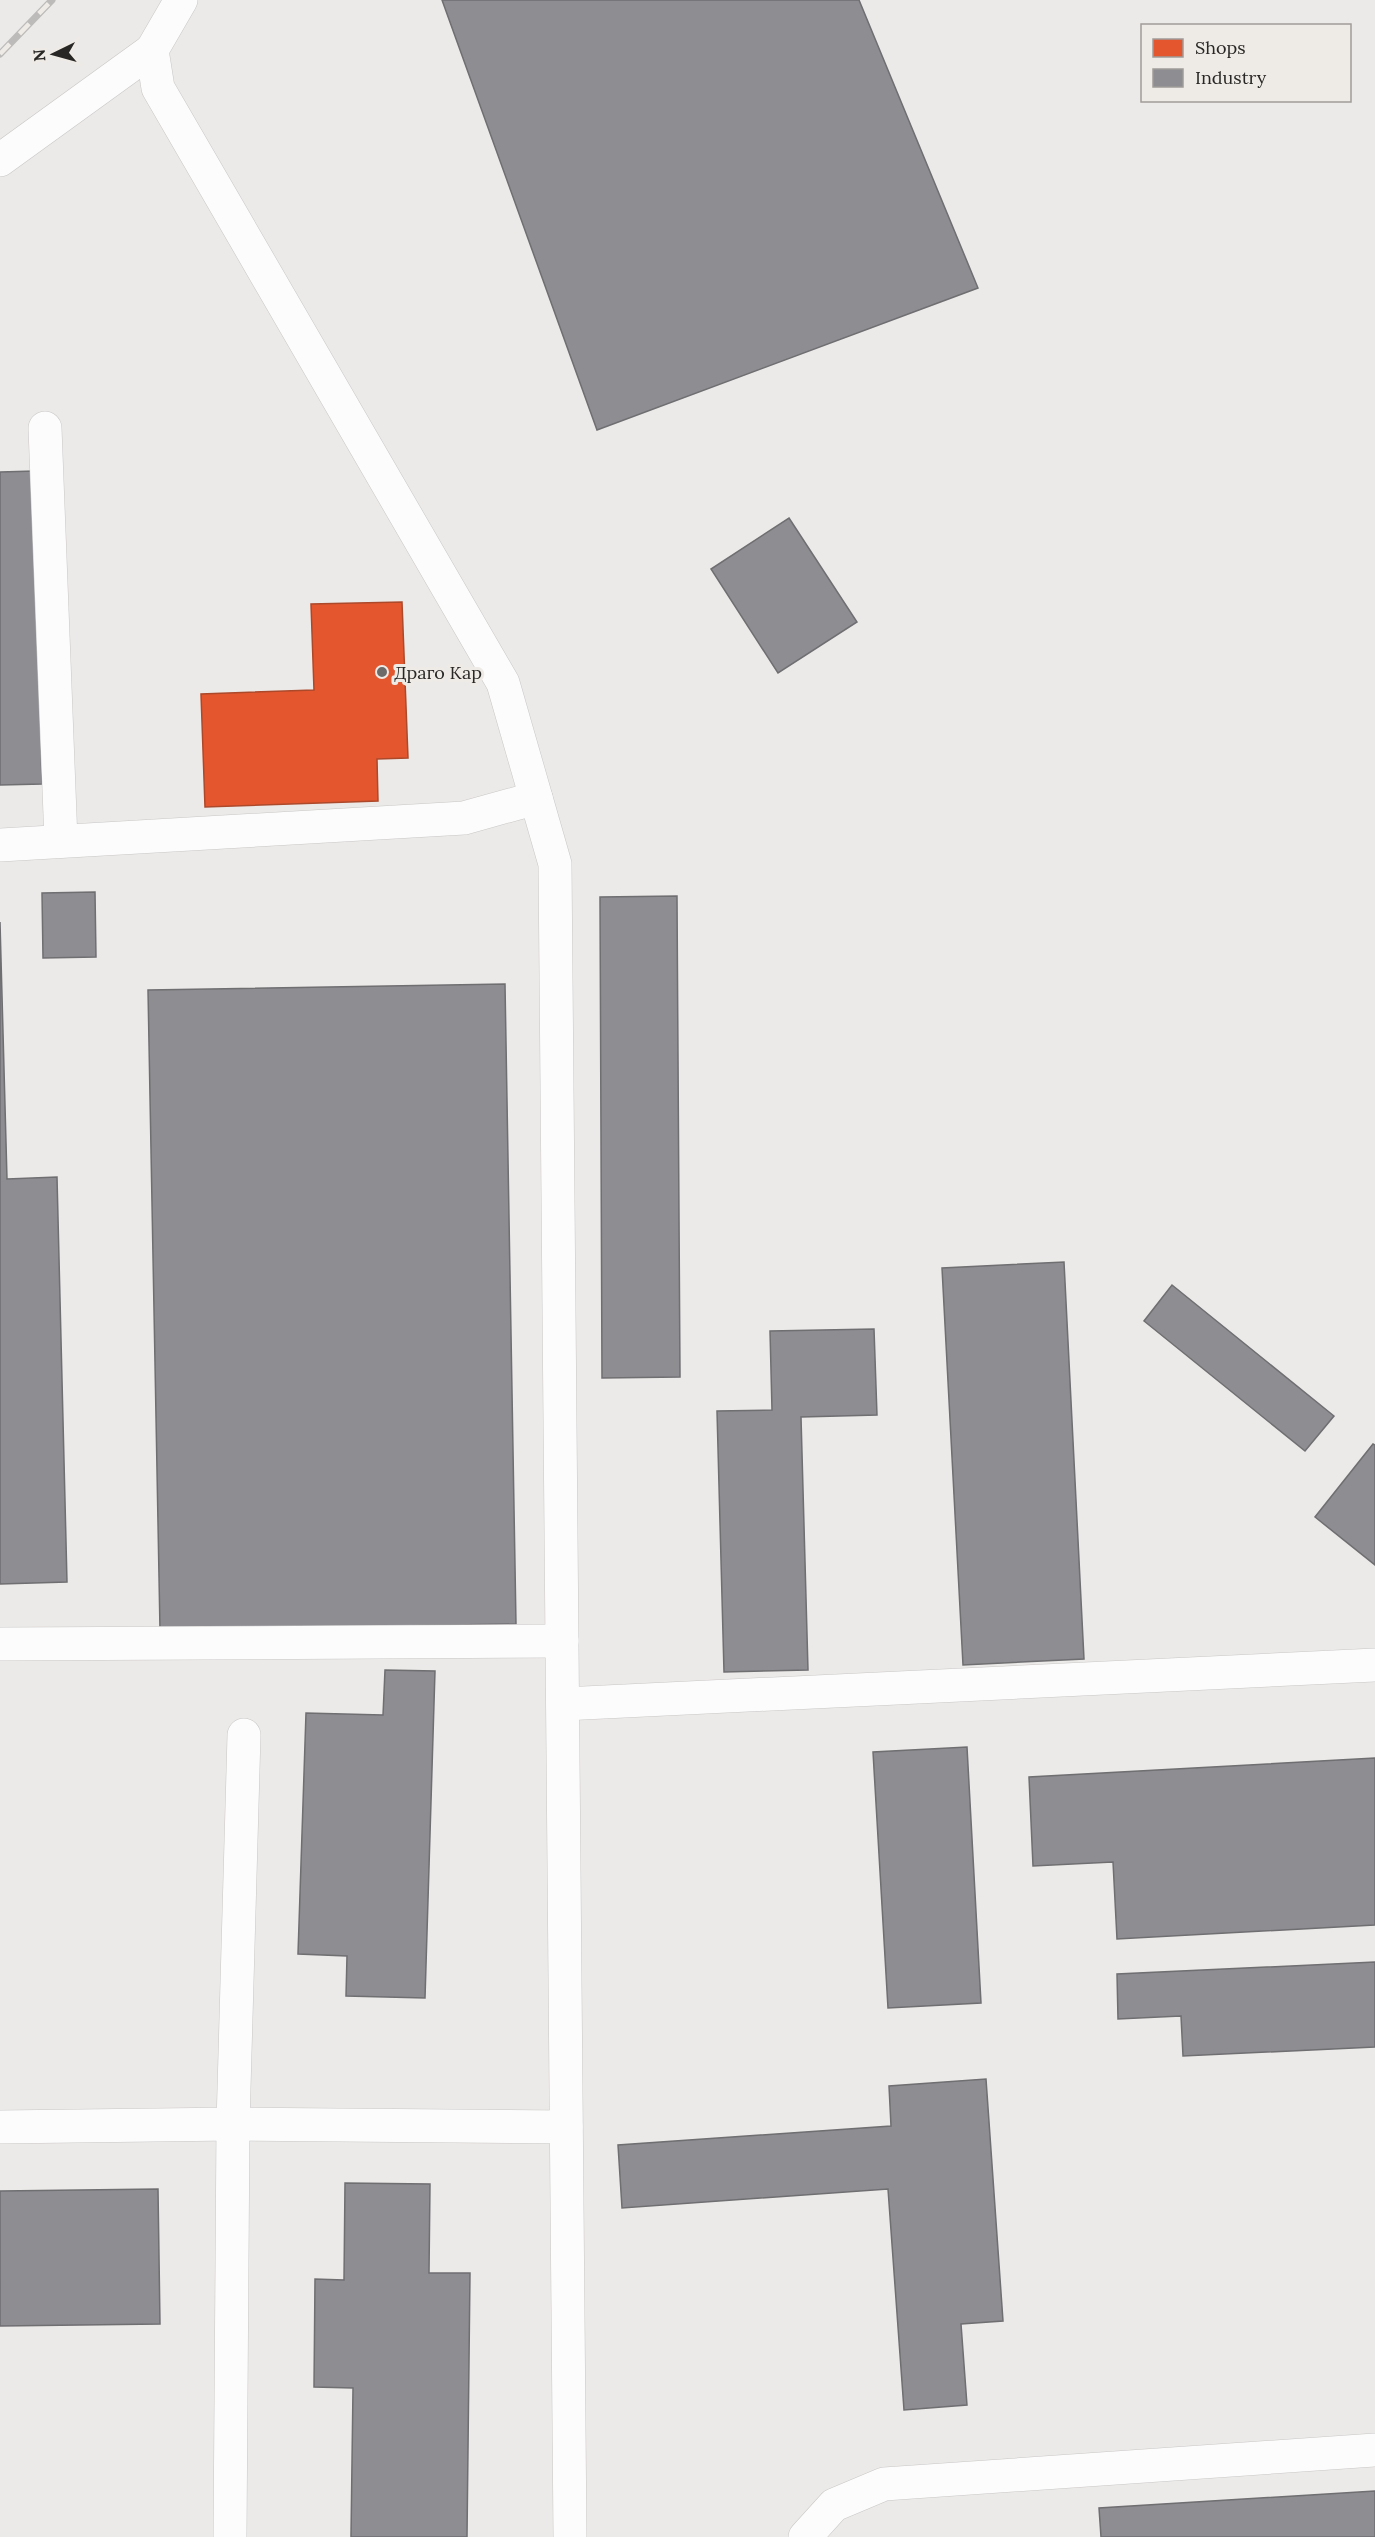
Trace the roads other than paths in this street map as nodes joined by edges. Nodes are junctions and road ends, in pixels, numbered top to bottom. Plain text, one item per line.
1 (181, 0) edge
2 (152, 50) junction
3 (0, 160) edge
4 (45, 428) dead end
5 (536, 798) junction
6 (61, 841) junction
7 (0, 845) edge
8 (562, 1641) junction
9 (0, 1644) edge
10 (1375, 1665) edge
11 (563, 1704) junction
12 (244, 1735) dead end
13 (234, 2124) junction
14 (0, 2127) edge
15 (566, 2127) junction
16 (1375, 2450) edge
17 (230, 2537) edge
18 (570, 2537) edge
19 (805, 2537) edge

1 - 2 street
2 - 3 street
2 - 5 street
4 - 6 street
5 - 6 street
5 - 8 street
6 - 7 street
8 - 9 street
8 - 11 street
10 - 11 street
11 - 15 street
12 - 13 street
13 - 14 street
13 - 15 street
13 - 17 street
15 - 18 street
16 - 19 street

